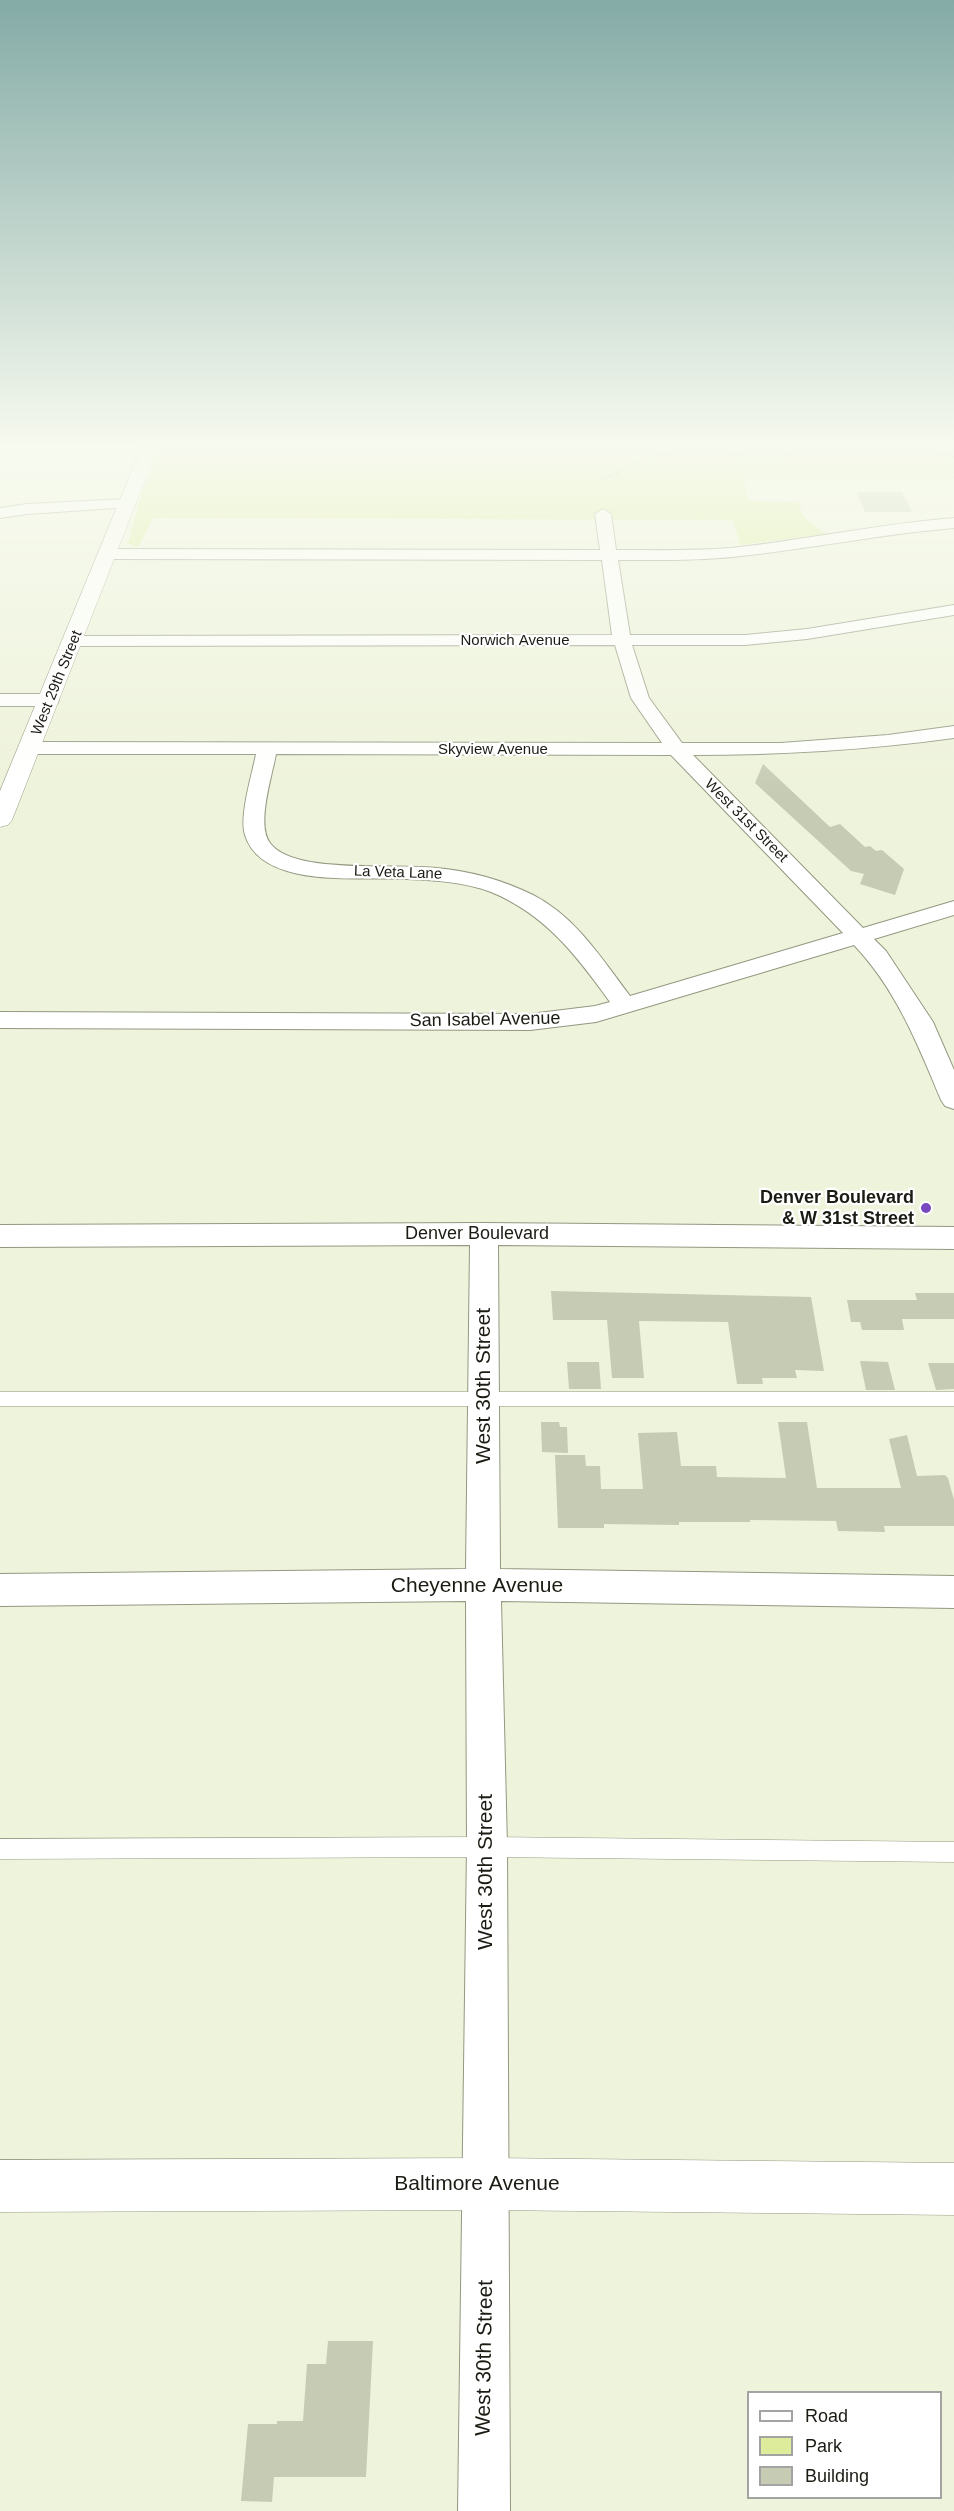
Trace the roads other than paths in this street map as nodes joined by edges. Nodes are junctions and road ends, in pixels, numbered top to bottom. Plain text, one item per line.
1 (103, 561) edge
2 (612, 561) edge
3 (954, 610) edge
4 (74, 641) junction
5 (622, 641) junction
6 (0, 700) edge
7 (50, 700) junction
8 (954, 732) edge
9 (31, 748) junction
10 (267, 750) junction
11 (676, 750) junction
12 (0, 820) edge
13 (954, 908) edge
14 (860, 936) junction
15 (626, 1006) junction
16 (0, 1020) edge
17 (954, 1100) edge
18 (484, 1234) junction
19 (0, 1236) edge
20 (954, 1238) edge
21 (484, 1398) junction
22 (0, 1399) edge
23 (954, 1399) edge
24 (483, 1585) junction
25 (0, 1590) edge
26 (954, 1592) edge
27 (487, 1847) junction
28 (0, 1849) edge
29 (954, 1852) edge
30 (487, 2184) junction
31 (0, 2186) edge
32 (954, 2189) edge
33 (484, 2511) edge

1 - 4 street, West 29th Street
2 - 5 street, West 31st Street
3 - 5 street, Norwich Avenue
4 - 5 street, Norwich Avenue
4 - 7 street, West 29th Street
5 - 11 street, West 31st Street
6 - 7 street
7 - 9 street, West 29th Street
8 - 11 street, Skyview Avenue
9 - 10 street, Skyview Avenue
9 - 12 street, West 29th Street
10 - 11 street, Skyview Avenue
10 - 15 street, La Veta Lane
11 - 14 street, West 31st Street
13 - 14 street, San Isabel Avenue
14 - 15 street, San Isabel Avenue
14 - 17 street, West 31st Street
15 - 16 street, San Isabel Avenue
18 - 19 street, Denver Boulevard
18 - 20 street, Denver Boulevard
18 - 21 street, West 30th Street
21 - 22 lane
21 - 23 lane
21 - 24 street, West 30th Street
24 - 25 street, Cheyenne Avenue
24 - 26 street, Cheyenne Avenue
24 - 27 street, West 30th Street
27 - 28 lane
27 - 29 lane
27 - 30 street, West 30th Street
30 - 31 street, Baltimore Avenue
30 - 32 street, Baltimore Avenue
30 - 33 street, West 30th Street

